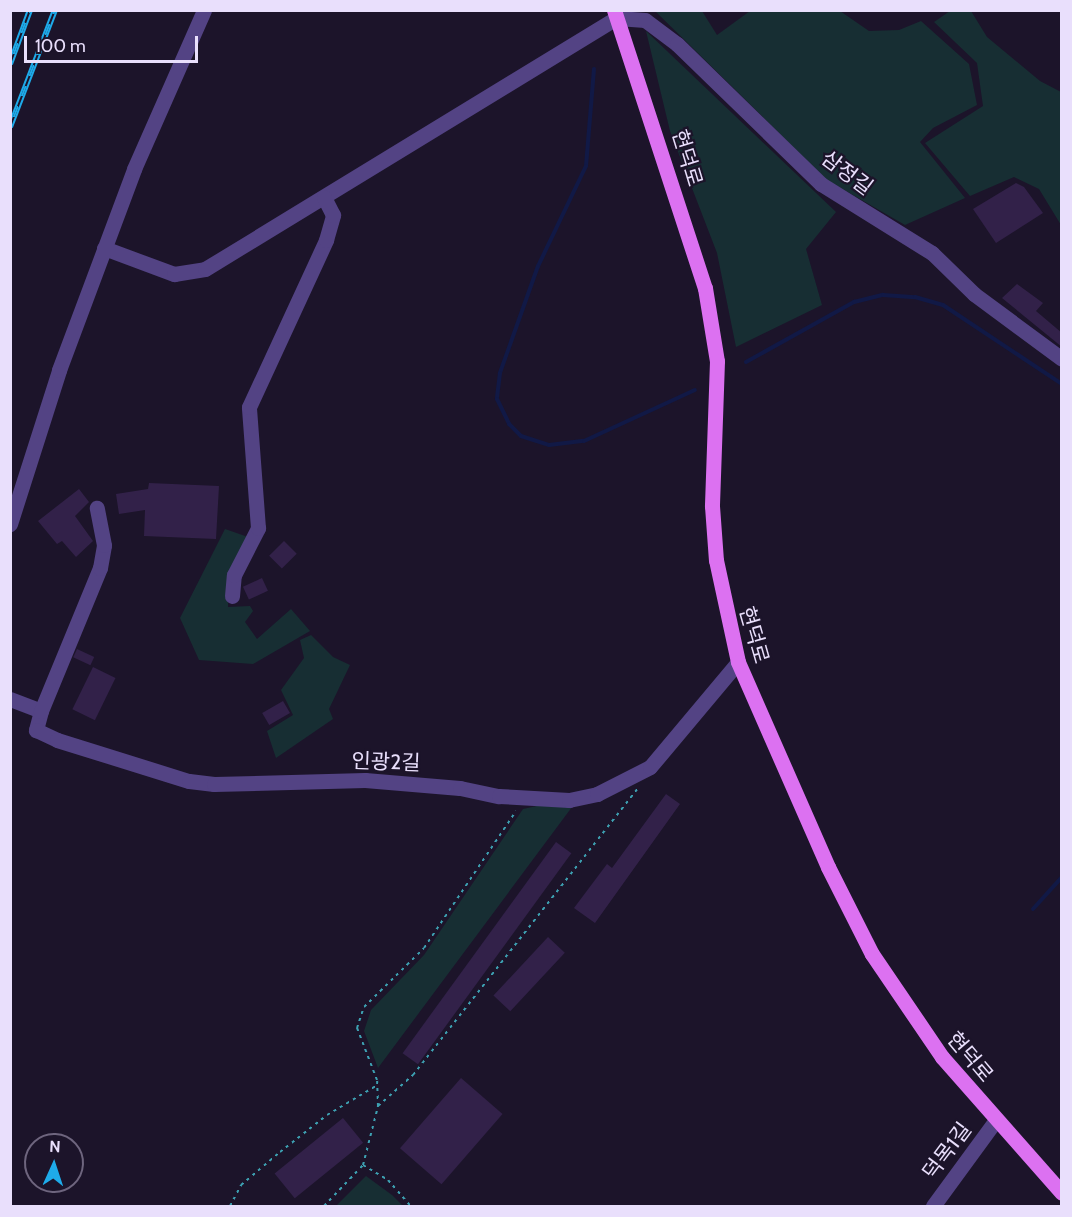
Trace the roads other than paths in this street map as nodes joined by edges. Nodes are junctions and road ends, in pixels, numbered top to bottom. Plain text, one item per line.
1 (204, 10) edge
2 (615, 14) edge
3 (324, 197) junction
4 (104, 248) junction
5 (1062, 359) edge
6 (97, 508) dead end
7 (10, 524) edge
8 (232, 596) dead end
9 (738, 662) junction
10 (10, 699) edge
11 (41, 711) junction
12 (996, 1120) junction
13 (1062, 1193) edge
14 (933, 1206) edge

1 - 4 street
2 - 3 street
2 - 5 street, 삼정길
2 - 9 main road, 현덕로
3 - 4 street
3 - 8 street
4 - 7 street
6 - 11 street
9 - 11 street, 인광2길
9 - 12 main road, 현덕로
10 - 11 street
12 - 13 main road, 현덕로
12 - 14 street, 덕목1길

